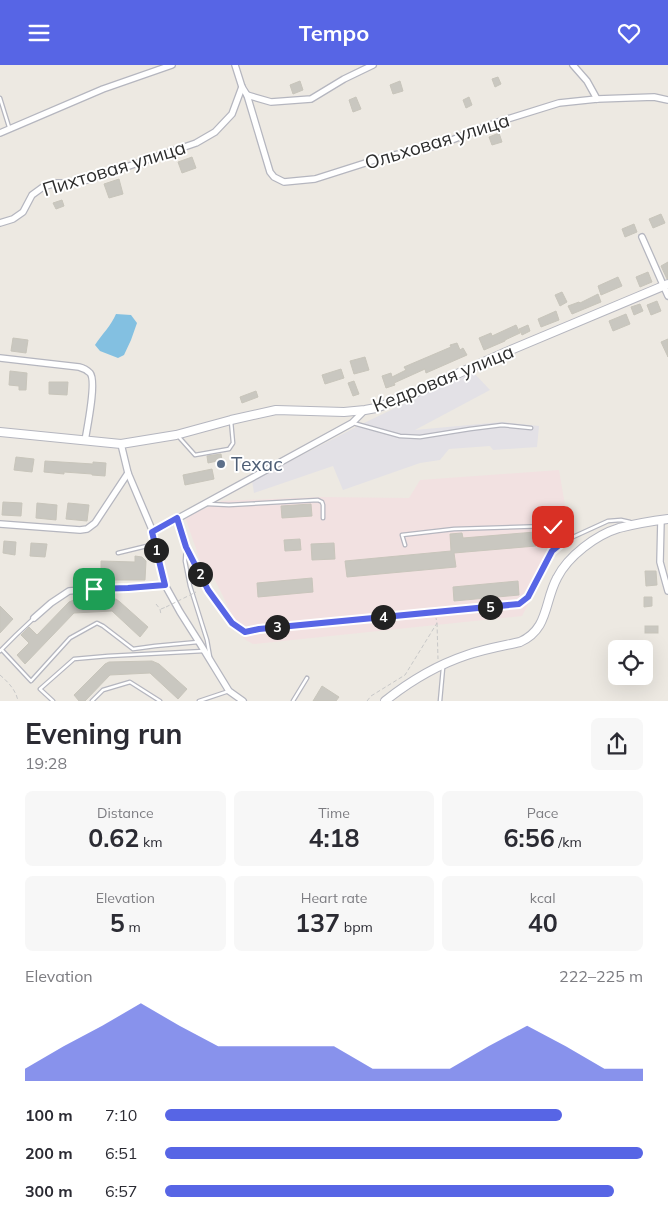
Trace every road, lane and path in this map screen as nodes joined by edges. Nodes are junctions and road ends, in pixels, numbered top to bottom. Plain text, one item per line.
1 (172, 65) edge
2 (235, 65) edge
3 (374, 65) edge
4 (573, 65) edge
5 (242, 87) junction
6 (247, 95) junction
7 (0, 98) edge
8 (597, 99) junction
9 (668, 100) edge
10 (10, 129) junction
11 (0, 133) edge
12 (0, 223) edge
13 (642, 237) dead end
14 (666, 285) edge
15 (668, 297) edge
16 (0, 358) edge
17 (365, 410) junction
18 (231, 420) junction
19 (352, 423) junction
20 (531, 428) dead end
21 (0, 432) edge
22 (176, 435) junction
23 (85, 441) junction
24 (121, 444) junction
25 (128, 473) junction
26 (204, 504) junction
27 (177, 518) junction
28 (323, 518) dead end
29 (664, 519) edge
30 (0, 524) edge
31 (636, 524) junction
32 (152, 532) junction
33 (568, 538) junction
34 (155, 544) junction
35 (405, 545) dead end
36 (186, 547) junction
37 (118, 553) dead end
38 (165, 585) junction
39 (200, 590) dead end
40 (668, 591) edge
41 (156, 604) dead end
42 (160, 609) junction
43 (436, 612) junction
44 (161, 615) dead end
45 (34, 618) joint
46 (436, 623) junction
47 (200, 642) junction
48 (1, 651) edge
49 (205, 651) junction
50 (211, 661) junction
51 (441, 662) junction
52 (0, 675) edge
53 (308, 678) dead end
54 (229, 691) junction
55 (18, 701) edge
56 (53, 701) edge
57 (92, 701) edge
58 (160, 701) edge
59 (200, 701) edge
60 (243, 701) edge
61 (292, 701) edge
62 (368, 701) edge
63 (385, 701) edge
64 (440, 701) edge

1 - 10 street
2 - 5 street
3 - 6 street
4 - 8 street
5 - 6 street
5 - 12 street, Пихтовая улица
6 - 8 street, Ольховая улица
7 - 10 lane
8 - 9 street, Ольховая улица
10 - 11 street
13 - 14 street
14 - 15 street
14 - 17 street, Кедровая улица
16 - 23 street
17 - 18 street, Кедровая улица
17 - 19 street
18 - 22 street, Кедровая улица
18 - 22 lane
19 - 20 lane
19 - 26 street
21 - 23 street, Кедровая улица
22 - 24 street, Кедровая улица
23 - 24 street, Кедровая улица
24 - 25 street
25 - 30 street
25 - 32 street
26 - 27 street
26 - 28 lane
27 - 32 street
27 - 36 lane
29 - 31 street
29 - 40 street
31 - 33 lane
31 - 51 street
32 - 34 street
33 - 35 lane
33 - 43 lane
34 - 37 lane
34 - 38 street
36 - 43 lane
36 - 50 lane
38 - 45 street
38 - 47 street
39 - 42 path, bridge
41 - 42 path
42 - 44 path
43 - 46 path
45 - 48 lane
46 - 51 path
46 - 62 path
47 - 48 lane
47 - 49 street
49 - 50 street
49 - 56 lane
50 - 54 street
51 - 63 street
51 - 64 lane
52 - 55 path
53 - 61 lane
54 - 59 lane
54 - 60 street
57 - 58 lane

